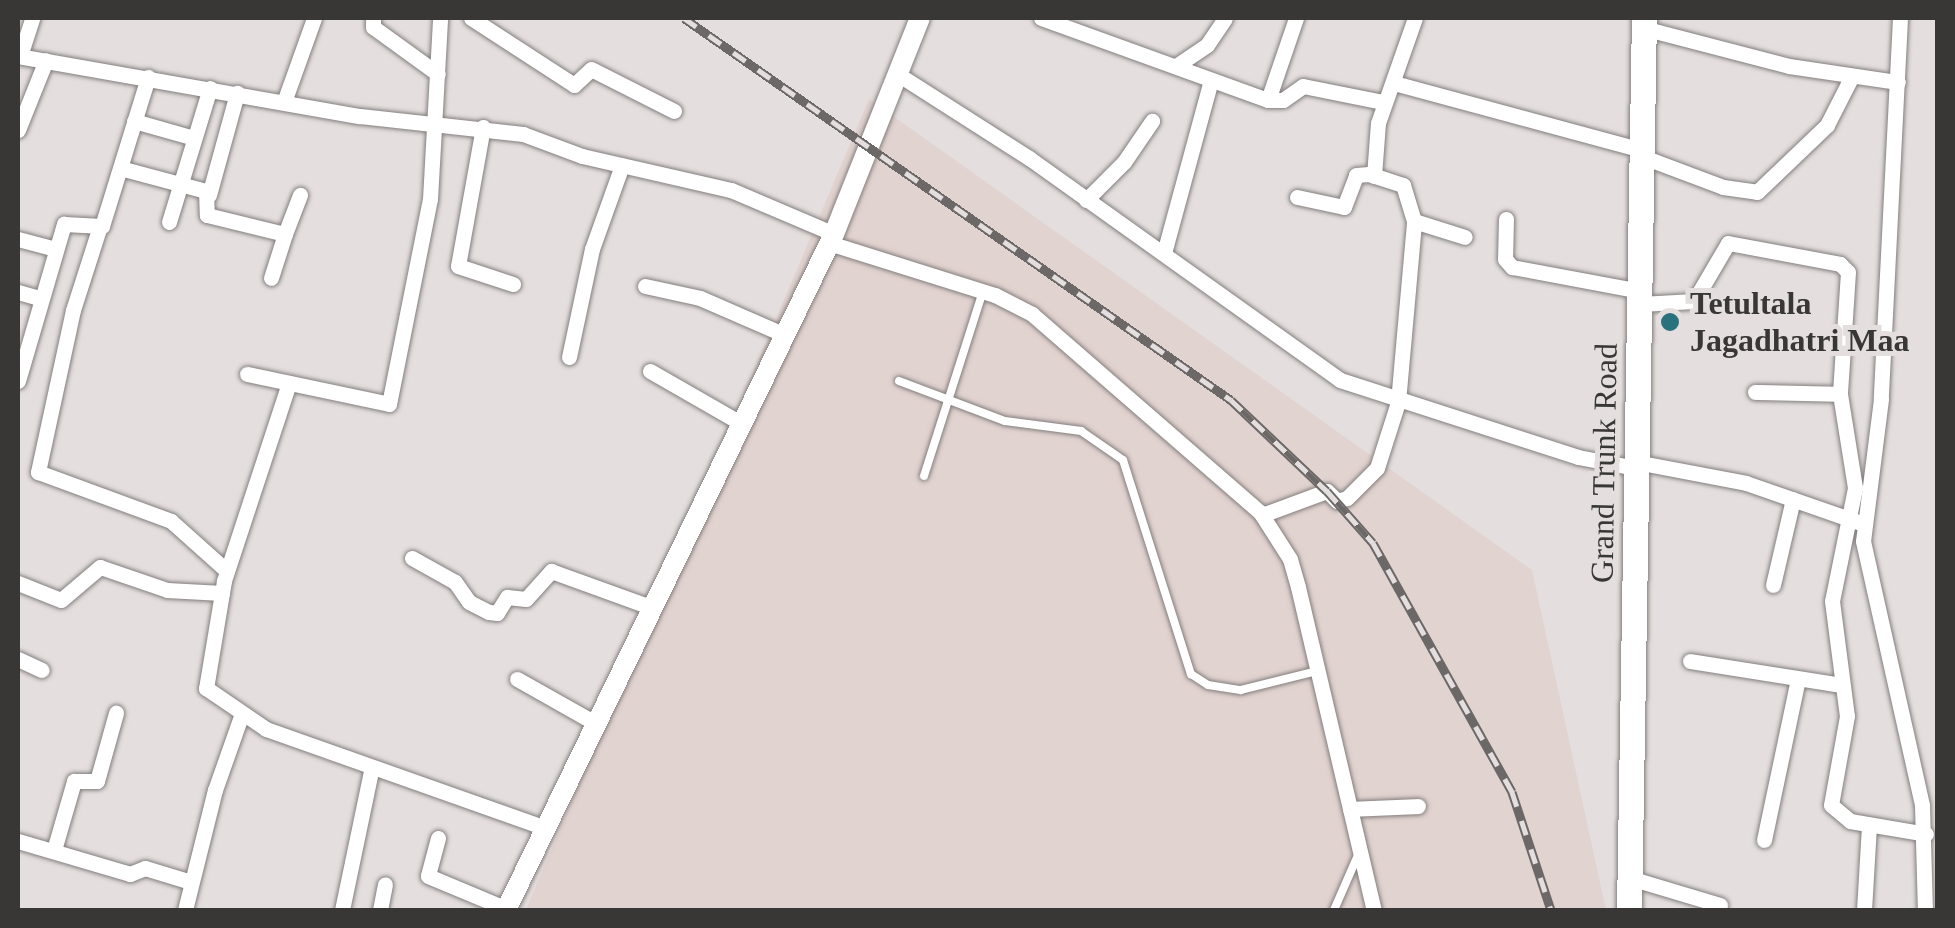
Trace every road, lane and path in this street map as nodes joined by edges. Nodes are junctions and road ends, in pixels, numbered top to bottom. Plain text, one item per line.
1 (32, 18) edge
2 (314, 18) edge
3 (373, 18) edge
4 (440, 18) edge
5 (471, 18) edge
6 (917, 18) edge
7 (1040, 18) edge
8 (1225, 18) edge
9 (1296, 18) edge
10 (1415, 18) edge
11 (1900, 18) edge
12 (1644, 23) edge
13 (19, 56) edge
14 (46, 60) junction
15 (1176, 66) junction
16 (896, 73) junction
17 (438, 74) junction
18 (148, 76) junction
19 (1852, 76) junction
20 (1211, 80) junction
21 (1394, 82) junction
22 (1898, 82) junction
23 (210, 88) junction
24 (237, 93) junction
25 (1268, 100) junction
26 (284, 102) junction
27 (1383, 102) junction
28 (674, 112) dead end
29 (1152, 120) dead end
30 (134, 121) junction
31 (437, 125) junction
32 (483, 127) junction
33 (18, 130) edge
34 (194, 138) junction
35 (1638, 152) junction
36 (622, 165) junction
37 (120, 168) junction
38 (1374, 176) junction
39 (179, 184) junction
40 (300, 195) dead end
41 (208, 196) junction
42 (1298, 197) dead end
43 (1086, 200) junction
44 (1506, 219) dead end
45 (1414, 221) junction
46 (169, 222) dead end
47 (99, 229) junction
48 (286, 234) junction
49 (1465, 238) dead end
50 (18, 239) edge
51 (832, 239) junction
52 (55, 249) junction
53 (1164, 252) junction
54 (271, 278) dead end
55 (513, 284) dead end
56 (645, 286) dead end
57 (983, 291) junction
58 (18, 292) edge
59 (1640, 297) junction
60 (39, 298) junction
61 (785, 335) junction
62 (570, 357) dead end
63 (650, 371) dead end
64 (247, 374) dead end
65 (898, 380) dead end
66 (18, 381) edge
67 (289, 383) junction
68 (1755, 392) dead end
69 (1840, 394) junction
70 (945, 402) junction
71 (1398, 402) junction
72 (742, 424) junction
73 (1636, 465) junction
74 (924, 476) dead end
75 (1793, 499) junction
76 (1262, 514) junction
77 (1856, 522) junction
78 (412, 558) dead end
79 (227, 571) junction
80 (18, 583) edge
81 (1773, 585) dead end
82 (222, 593) junction
83 (653, 608) junction
84 (18, 659) edge
85 (1690, 660) dead end
86 (42, 670) dead end
87 (1318, 671) junction
88 (516, 679) dead end
89 (1798, 679) junction
90 (1842, 686) junction
91 (116, 713) dead end
92 (242, 716) junction
93 (596, 724) junction
94 (372, 767) junction
95 (1418, 806) dead end
96 (1350, 809) junction
97 (1868, 826) junction
98 (546, 828) junction
99 (1926, 834) junction
100 (438, 838) dead end
101 (18, 840) edge
102 (1764, 840) dead end
103 (54, 850) junction
104 (1360, 850) junction
105 (1630, 878) junction
106 (192, 882) junction
107 (386, 884) dead end
108 (1720, 904) dead end
109 (185, 910) edge
110 (342, 910) edge
111 (380, 910) edge
112 (506, 910) edge
113 (1334, 910) edge
114 (1374, 910) edge
115 (1629, 910) edge
116 (1864, 910) edge
117 (1925, 910) edge

1 - 13 street
2 - 26 street
3 - 17 street
4 - 17 street
5 - 28 street
6 - 16 street
7 - 15 street
8 - 15 street
9 - 25 street
10 - 21 street
11 - 22 street
12 - 19 street
12 - 35 main road, Grand Trunk Road
13 - 14 street
14 - 18 street
14 - 33 street
15 - 20 street
16 - 43 street
16 - 51 street
17 - 31 street
18 - 23 street
18 - 30 street
19 - 22 street
19 - 35 street
20 - 25 street
20 - 53 street
21 - 27 street
21 - 35 street
22 - 77 street
23 - 24 street
23 - 34 street
24 - 26 street
24 - 41 street
25 - 27 street
26 - 31 street
27 - 38 street
29 - 43 street
30 - 34 street
30 - 37 street
31 - 32 street
31 - 67 street
32 - 36 street
32 - 55 street
34 - 39 street
35 - 59 main road, Grand Trunk Road
36 - 51 street
36 - 62 street
37 - 39 street
37 - 47 street
38 - 42 street
38 - 45 street
39 - 41 street
39 - 46 street
40 - 48 street
41 - 48 street
43 - 53 street
44 - 59 street
45 - 49 street
45 - 71 street
47 - 52 street
47 - 79 street
48 - 54 street
50 - 52 street
51 - 57 street
51 - 61 street
52 - 60 street
53 - 71 street
56 - 61 street
57 - 70 lane
57 - 76 street
58 - 60 street
59 - 69 street
59 - 73 main road, Grand Trunk Road
60 - 66 street
61 - 72 street
63 - 72 street
64 - 67 street
65 - 70 lane
67 - 79 street
68 - 69 street
69 - 77 street
70 - 74 lane
70 - 87 lane
71 - 73 street
71 - 76 street
72 - 83 street
73 - 75 street
73 - 105 main road, Grand Trunk Road
75 - 77 street
75 - 81 street
76 - 87 street
77 - 90 street
77 - 99 street
78 - 83 street
79 - 82 street
80 - 82 street
82 - 92 street
83 - 93 street
84 - 86 street
85 - 89 street
87 - 96 street
88 - 93 street
89 - 90 street
89 - 102 street
90 - 97 street
91 - 103 street
92 - 94 street
92 - 106 street
93 - 98 street
94 - 98 street
94 - 110 street
95 - 96 street
96 - 104 street
97 - 99 street
97 - 116 street
98 - 112 street
99 - 117 street
100 - 112 street
101 - 103 street
103 - 106 street
104 - 113 lane
104 - 114 street
105 - 108 street
105 - 115 main road, Grand Trunk Road
106 - 109 street
107 - 111 street

